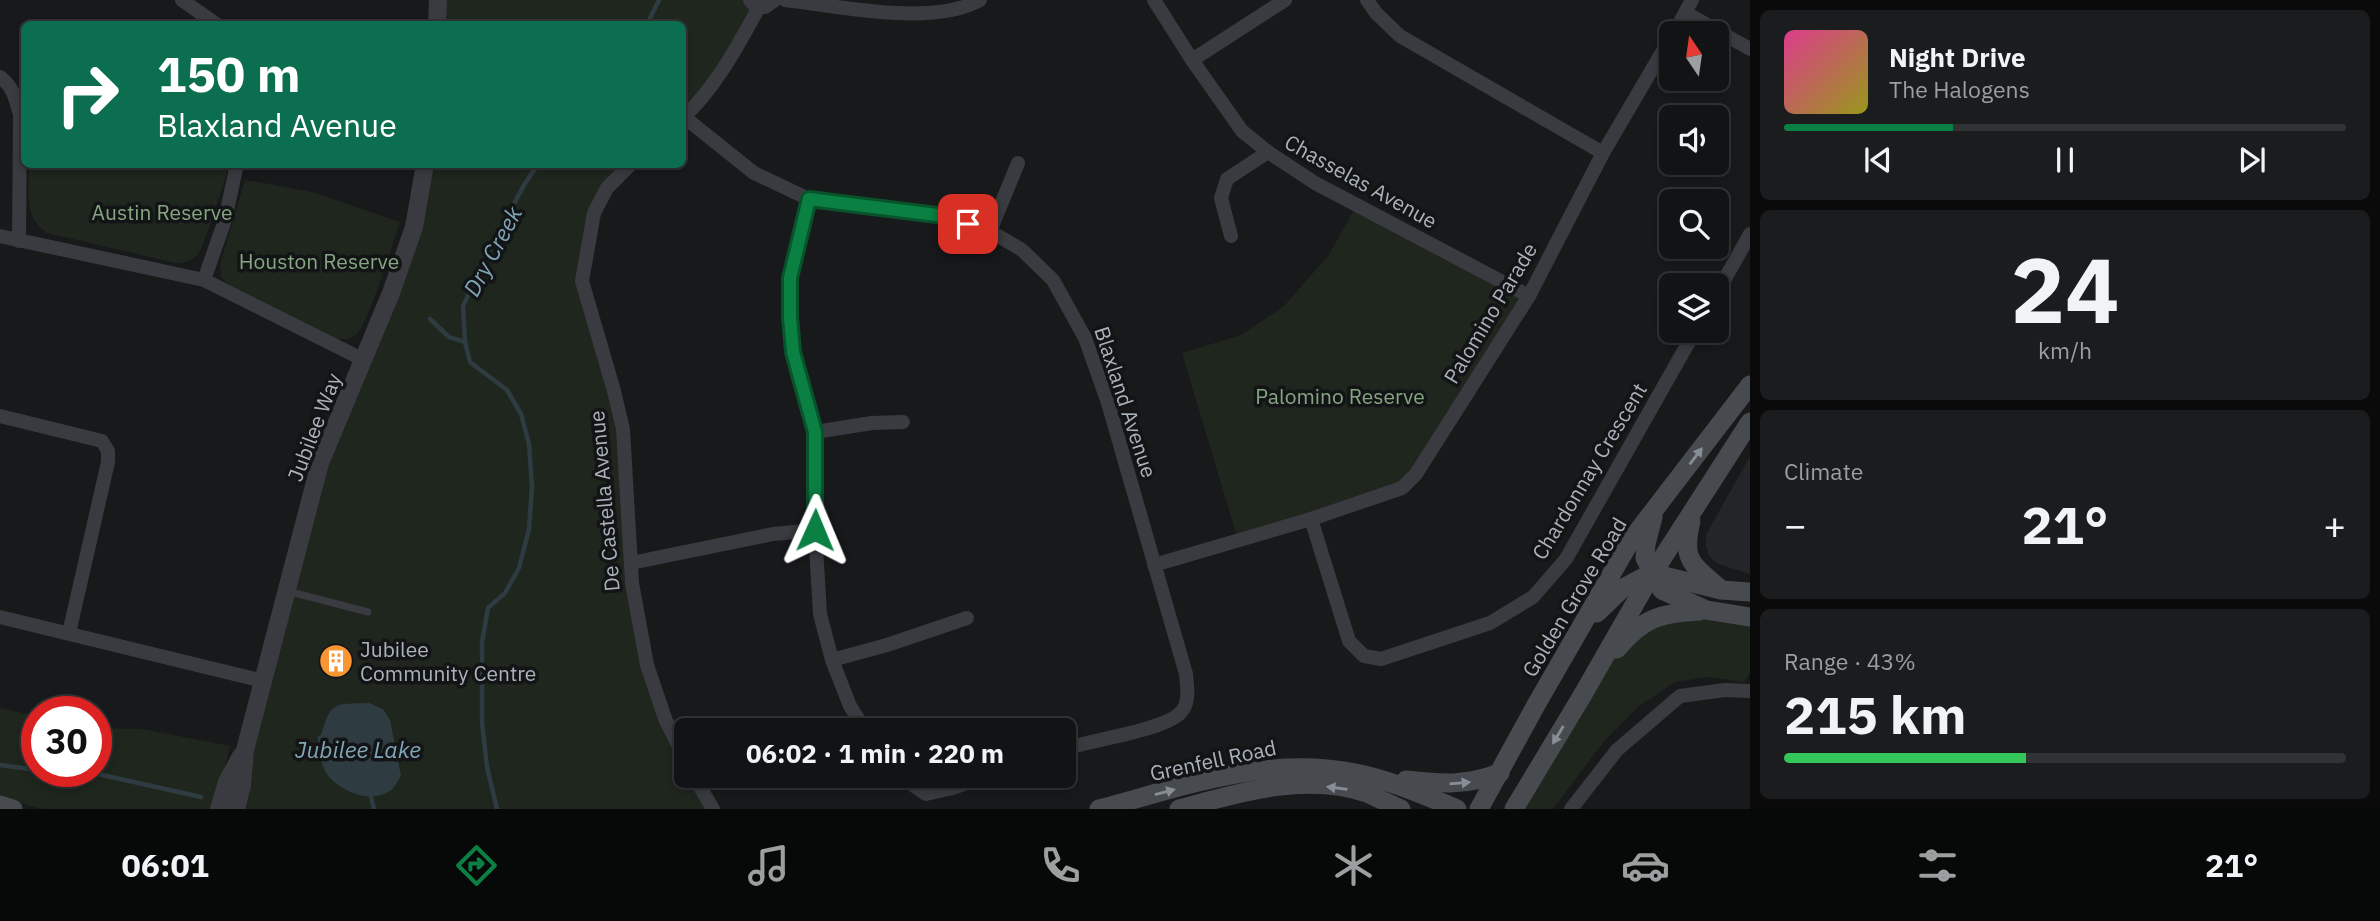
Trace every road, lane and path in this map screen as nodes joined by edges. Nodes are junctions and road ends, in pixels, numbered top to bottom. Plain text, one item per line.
1 (183, 0) edge
2 (438, 0) edge
3 (775, 0) edge
4 (785, 0) edge
5 (980, 0) edge
6 (1154, 0) edge
7 (1285, 0) edge
8 (1367, 0) edge
9 (754, 4) edge
10 (1689, 6) edge
11 (212, 21) edge
12 (437, 21) edge
13 (1750, 49) edge
14 (1659, 57) edge
15 (1192, 60) junction
16 (0, 77) edge
17 (686, 115) edge
18 (686, 120) edge
19 (1268, 152) junction
20 (1603, 153) junction
21 (1018, 163) dead end
22 (236, 168) edge
23 (424, 168) edge
24 (627, 168) edge
25 (809, 199) junction
26 (990, 232) junction
27 (1750, 234) edge
28 (0, 236) edge
29 (1231, 236) dead end
30 (19, 241) junction
31 (1728, 273) edge
32 (204, 280) junction
33 (1529, 296) junction
34 (1688, 343) edge
35 (364, 360) junction
36 (1750, 385) edge
37 (0, 416) edge
38 (903, 422) dead end
39 (1750, 422) edge
40 (815, 432) junction
41 (1655, 510) junction
42 (1693, 510) junction
43 (1311, 519) junction
44 (815, 530) junction
45 (631, 563) junction
46 (1154, 565) junction
47 (1652, 573) junction
48 (1721, 590) junction
49 (286, 591) junction
50 (1750, 592) edge
51 (1706, 610) junction
52 (368, 612) dead end
53 (0, 617) edge
54 (1750, 617) edge
55 (967, 618) dead end
56 (69, 633) junction
57 (832, 660) junction
58 (1561, 661) junction
59 (1593, 676) junction
60 (263, 681) junction
61 (1750, 691) edge
62 (858, 718) edge
63 (674, 737) edge
64 (1076, 745) edge
65 (245, 750) junction
66 (1500, 772) junction
67 (1370, 776) junction
68 (701, 788) edge
69 (916, 788) edge
70 (953, 788) edge
71 (0, 805) edge
72 (13, 809) edge
73 (219, 809) edge
74 (236, 809) edge
75 (713, 809) edge
76 (1099, 809) edge
77 (1179, 809) edge
78 (1401, 809) edge
79 (1457, 809) edge
80 (1479, 809) edge
81 (1514, 809) edge
82 (1571, 809) edge

1 - 11 street
2 - 12 street
3 - 9 street
4 - 5 street
6 - 15 street, Chasselas Avenue
7 - 15 street
8 - 20 street
9 - 17 street
10 - 13 street
14 - 20 street, Palomino Parade
15 - 19 street, Chasselas Avenue
16 - 30 street
18 - 25 street, Blaxland Avenue
19 - 29 street
19 - 33 street, Chasselas Avenue
20 - 33 street, Palomino Parade
21 - 26 street
22 - 32 street
23 - 35 street, Jubilee Way
24 - 45 street, De Castella Avenue
25 - 26 street, Blaxland Avenue
25 - 40 street
26 - 46 street, Blaxland Avenue
27 - 31 street
28 - 30 street
30 - 32 street
32 - 35 street
33 - 43 street, Palomino Parade
34 - 43 street, Chardonnay Crescent
35 - 49 street, Jubilee Way
41 -> 36 main road, Golden Grove Road
37 - 56 street
38 - 40 street
39 - 42 main road
40 - 44 street
41 - 47 main road
41 - 58 main road, Golden Grove Road
42 - 47 main road
42 - 48 main road
43 - 46 street, Palomino Parade
44 - 45 street
44 - 57 street
45 - 63 street, De Castella Avenue
46 - 64 street, Blaxland Avenue
47 - 48 main road
47 - 51 main road
47 - 58 main road
47 - 59 main road
48 - 50 main road
49 - 52 lane
49 - 60 street, Jubilee Way
51 - 54 main road
51 - 59 main road
53 - 56 street
55 - 57 street
56 - 60 street
57 - 62 street
58 - 66 main road, Golden Grove Road
59 -> 81 main road
60 - 65 street, Jubilee Way
61 - 82 street
65 - 73 street, Jubilee Way
65 - 74 street, Jubilee Way
67 -> 66 main road
66 - 80 main road, Golden Grove Road
76 -> 67 main road, Grenfell Road
67 - 79 main road, Grenfell Road
68 - 75 street
69 - 70 street
71 - 72 main road
78 -> 77 main road, Grenfell Road

